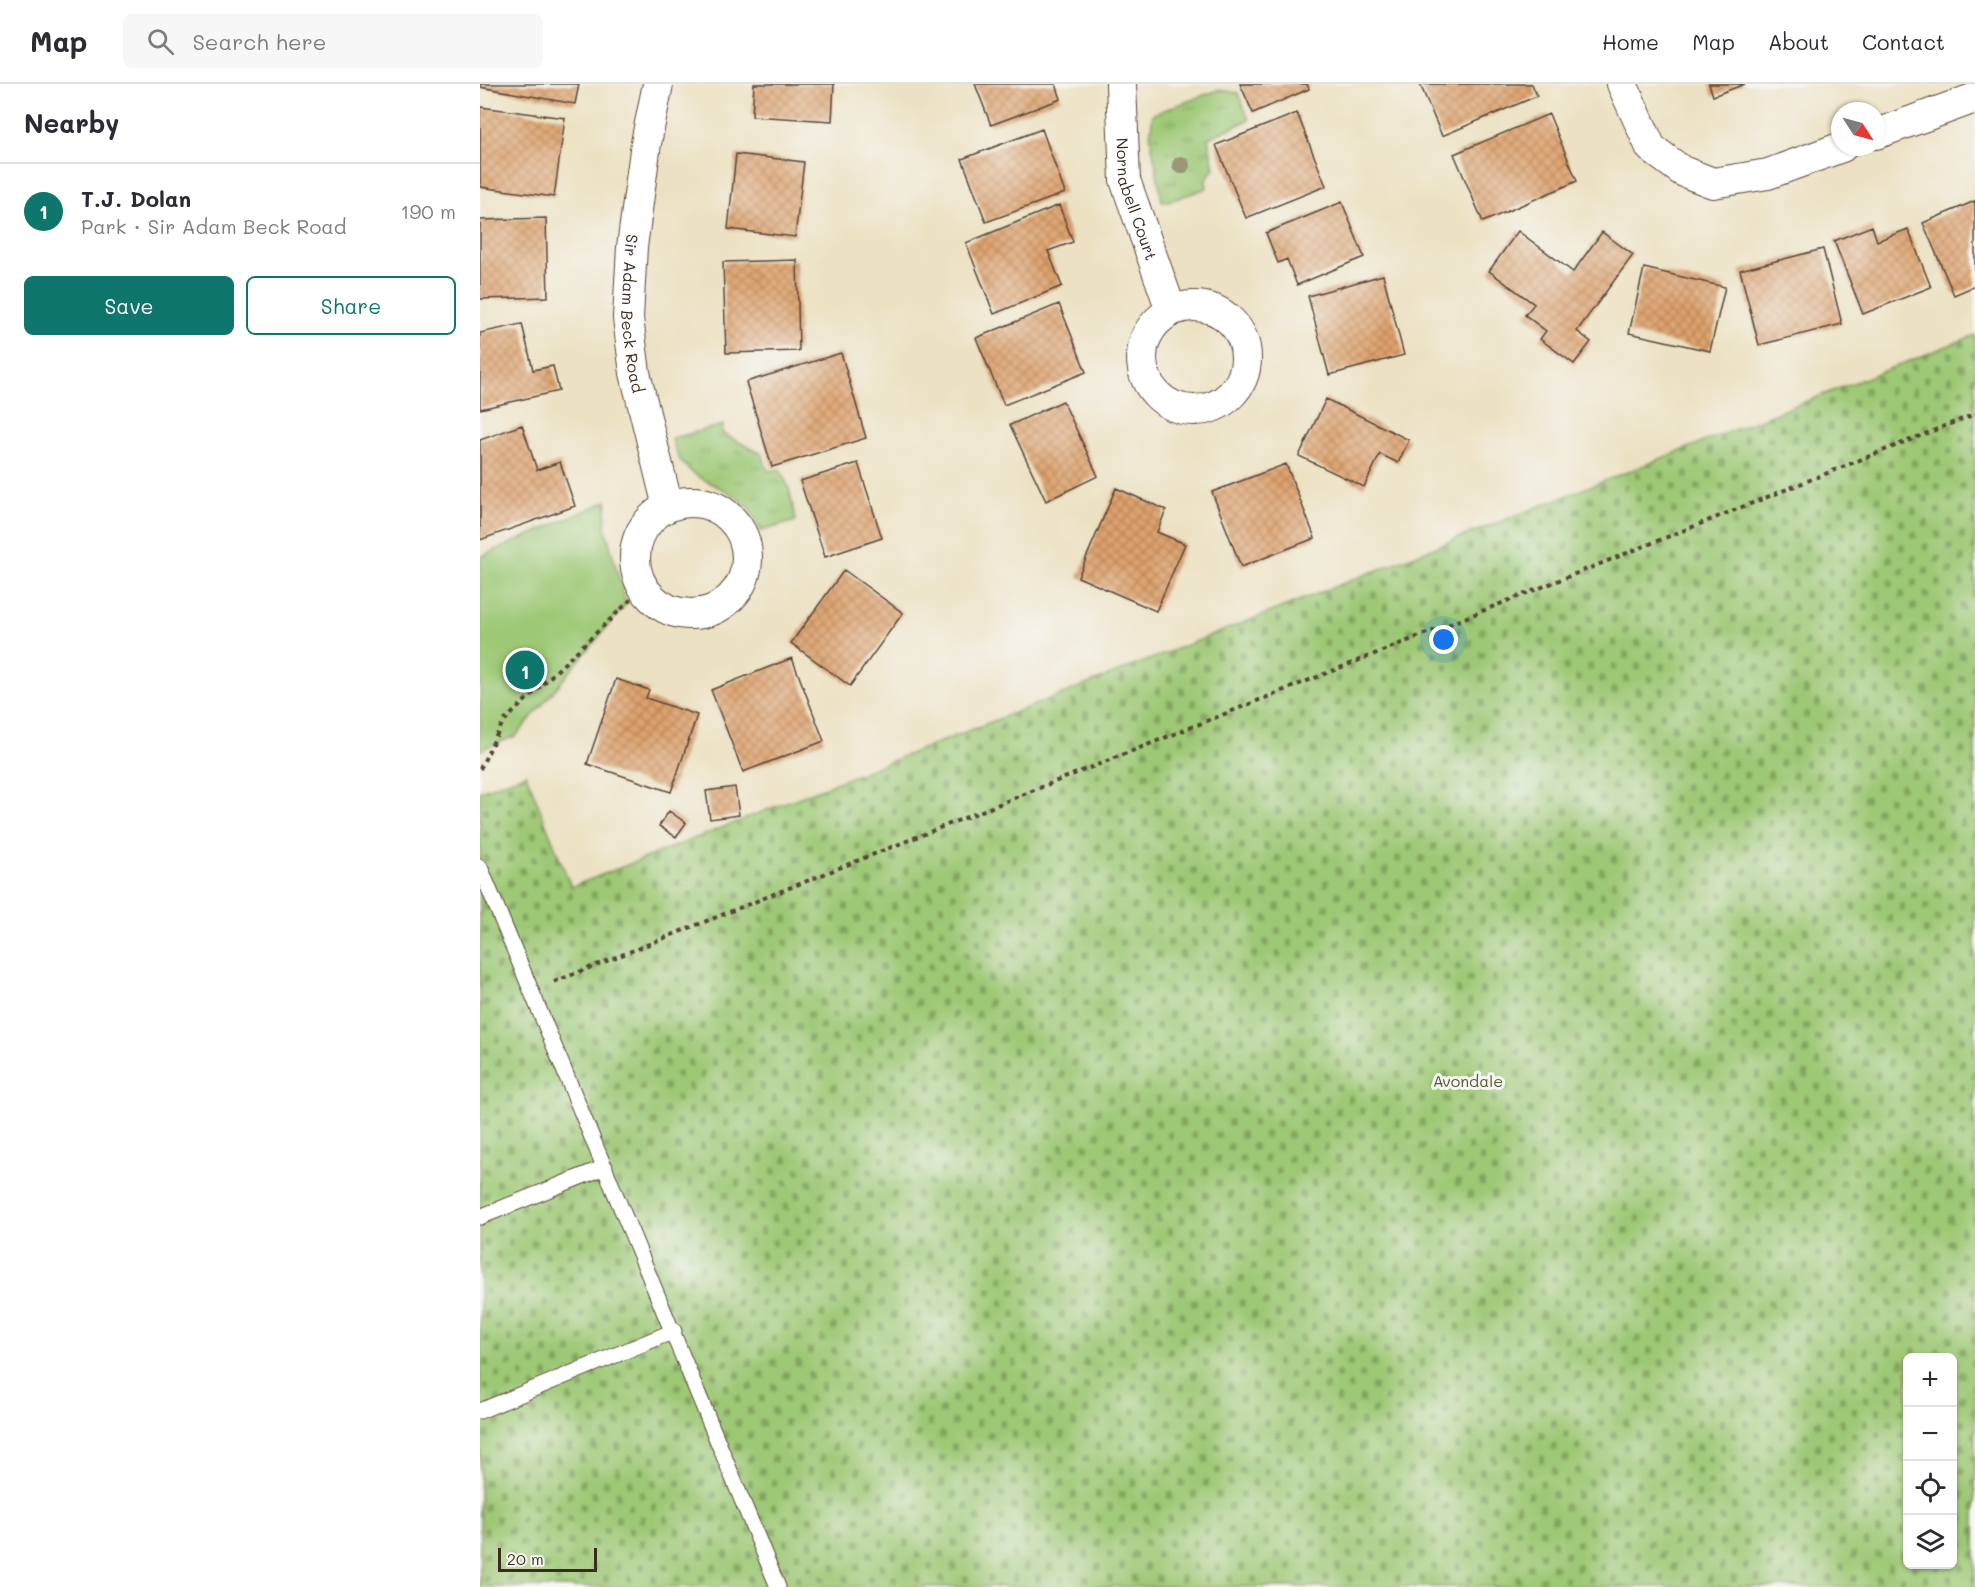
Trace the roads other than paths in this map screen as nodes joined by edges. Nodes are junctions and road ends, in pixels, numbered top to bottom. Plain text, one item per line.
1 (658, 84) edge
2 (1121, 84) edge
3 (1622, 84) edge
4 (1975, 98) edge
5 (1885, 131) edge
6 (1831, 151) edge
7 (1171, 310) dead end
8 (668, 507) junction
9 (480, 867) edge
10 (605, 1167) junction
11 (480, 1217) edge
12 (674, 1331) junction
13 (480, 1411) edge
14 (778, 1587) edge

1 - 8 street, Sir Adam Beck Road
2 - 7 street, Nornabell Court
3 - 6 street
4 - 5 street
8 - 8 street
9 - 10 lane
10 - 11 lane
10 - 12 lane
12 - 13 lane
12 - 14 lane

